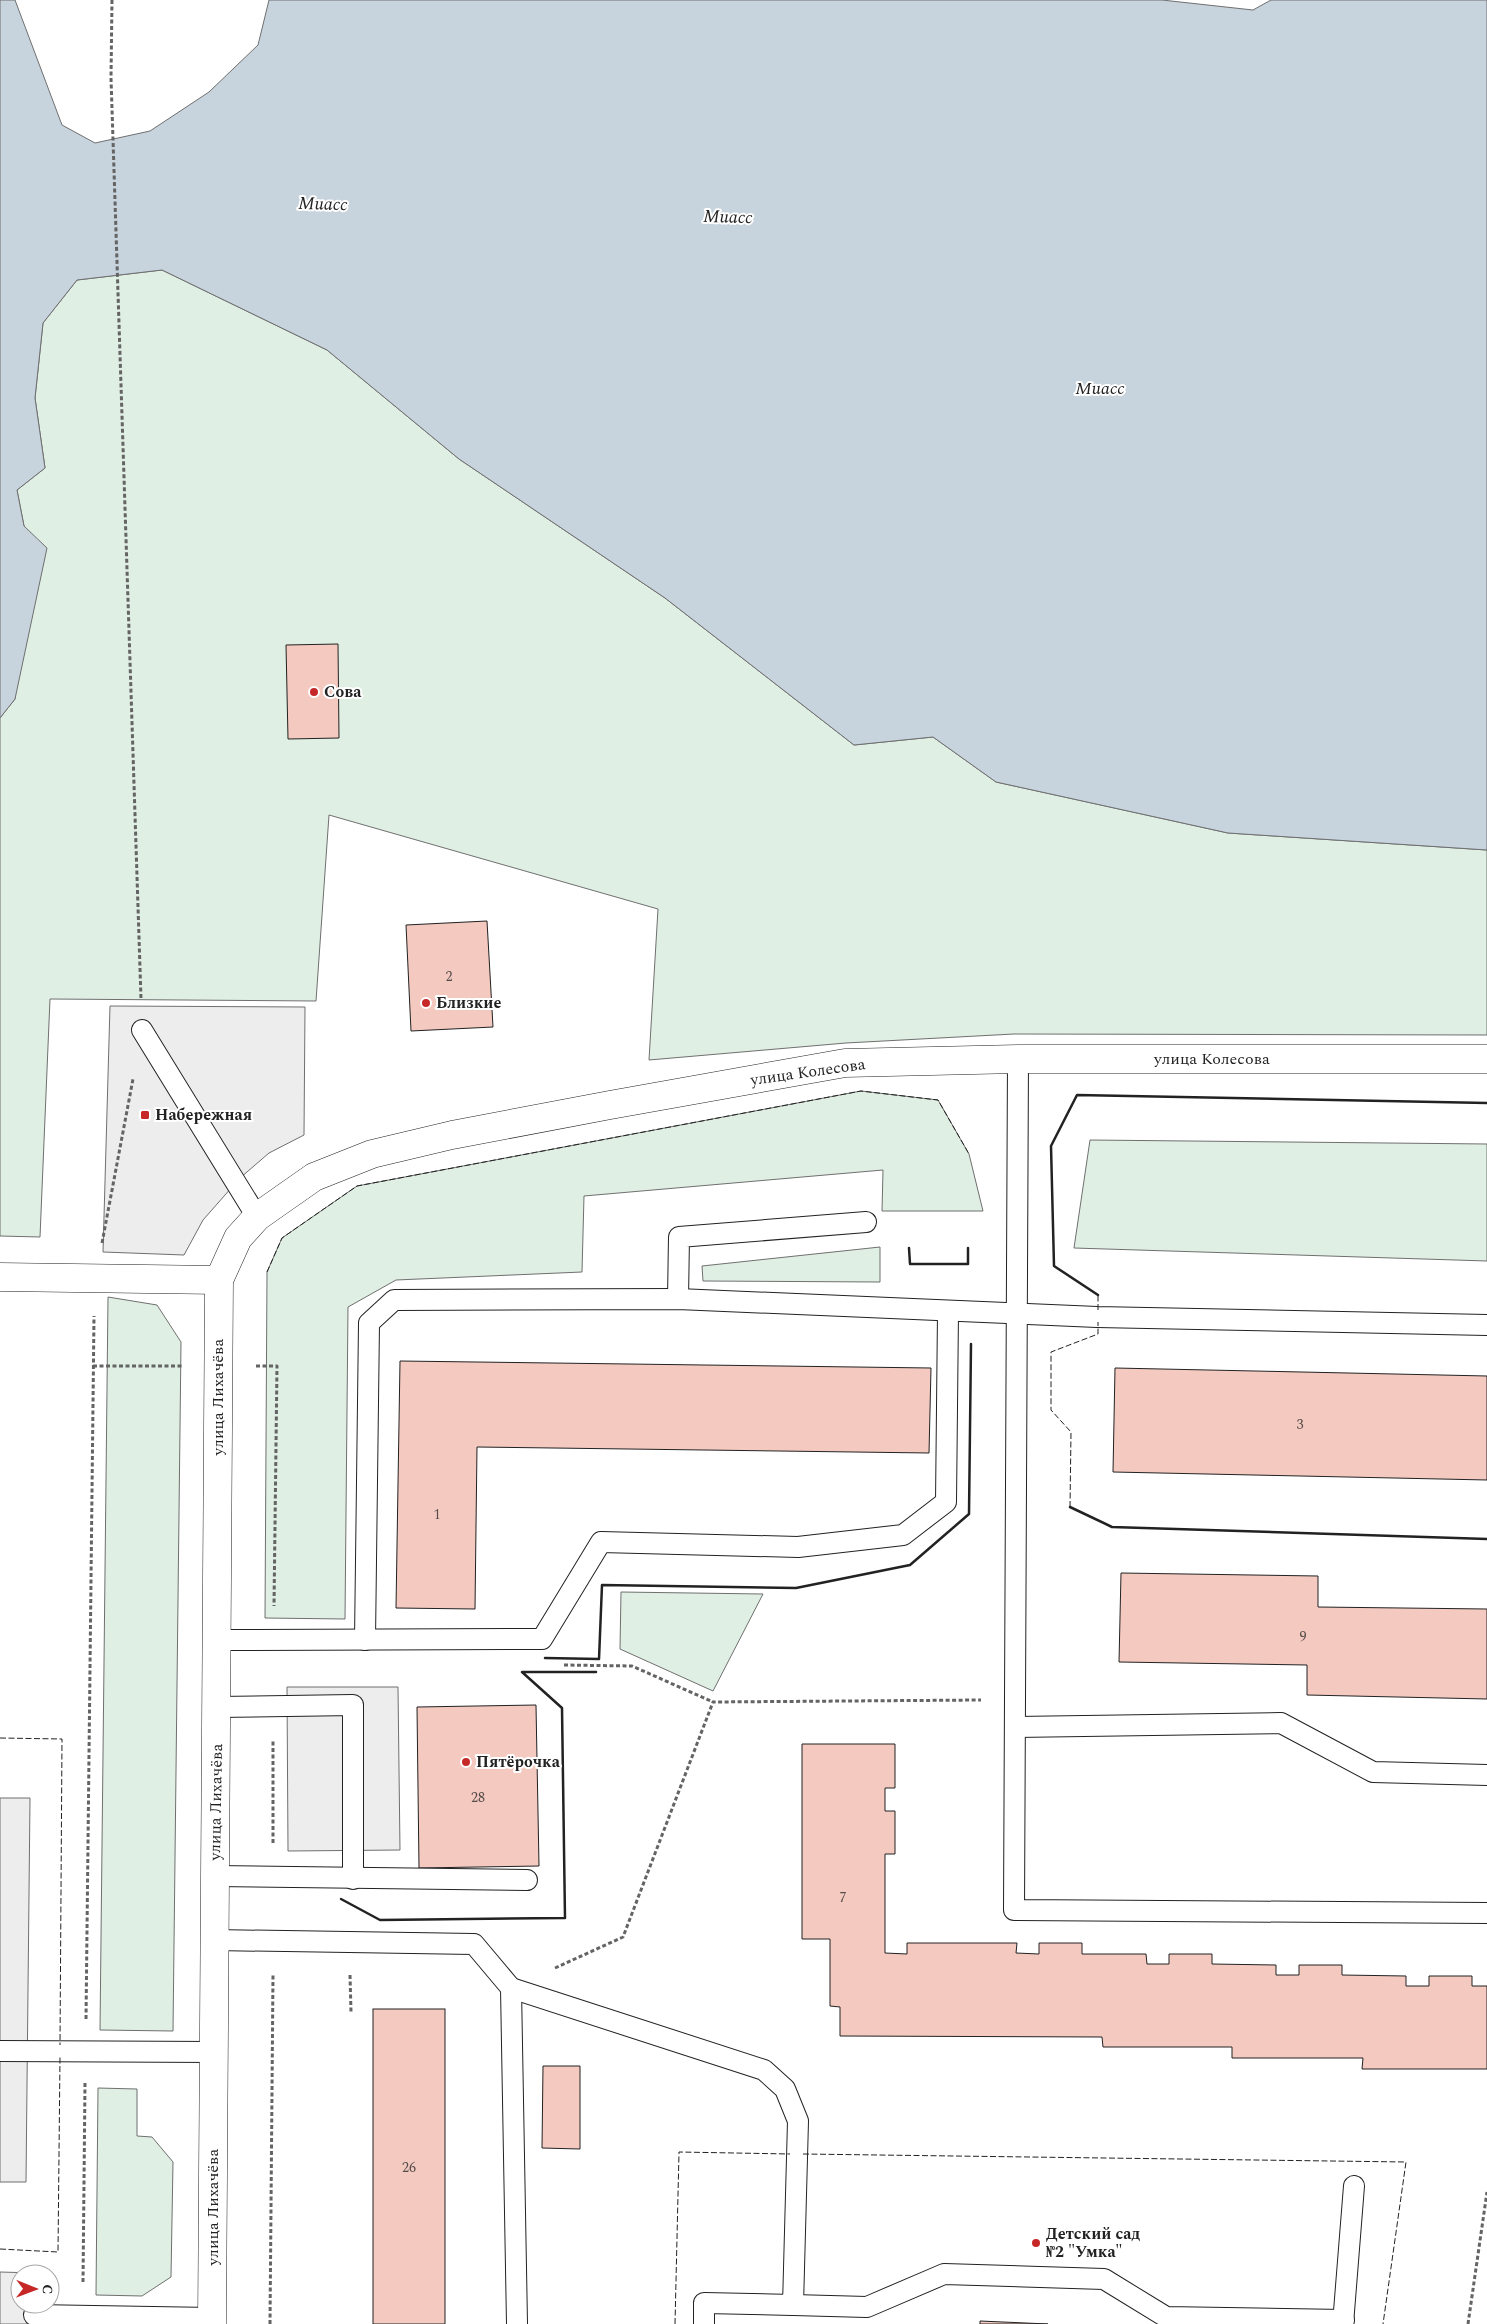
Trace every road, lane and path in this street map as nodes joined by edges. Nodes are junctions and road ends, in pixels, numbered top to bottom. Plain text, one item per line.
1 (112, 0) edge
2 (142, 1030) junction
3 (1018, 1059) junction
4 (1487, 1059) edge
5 (257, 1217) junction
6 (866, 1222) dead end
7 (0, 1277) edge
8 (95, 1278) junction
9 (219, 1280) junction
10 (678, 1299) junction
11 (948, 1312) junction
12 (1016, 1314) junction
13 (1487, 1325) edge
14 (94, 1366) junction
15 (218, 1366) junction
16 (217, 1640) junction
17 (273, 1640) junction
18 (365, 1640) junction
19 (560, 1665) dead end
20 (1016, 1700) junction
21 (713, 1702) junction
22 (216, 1706) junction
23 (274, 1706) junction
24 (1016, 1727) junction
25 (1487, 1774) edge
26 (215, 1876) junction
27 (273, 1877) junction
28 (353, 1878) junction
29 (527, 1880) dead end
30 (1487, 1913) edge
31 (215, 1940) junction
32 (273, 1940) junction
33 (511, 1988) junction
34 (0, 2050) edge
35 (85, 2051) junction
36 (214, 2052) junction
37 (1354, 2186) dead end
38 (1487, 2192) edge
39 (793, 2305) junction
40 (34, 2315) dead end
41 (83, 2316) junction
42 (212, 2321) edge
43 (1343, 2322) edge
44 (270, 2324) edge
45 (517, 2324) edge
46 (704, 2324) edge
47 (1468, 2324) edge

1 - 2 path
2 - 5 lane
2 - 8 path
3 - 4 street, улица Колесова
3 - 5 street, улица Колесова
3 - 12 lane
5 - 9 street, улица Колесова
6 - 10 lane
7 - 8 street
8 - 9 street
8 - 14 path
9 - 15 street, улица Лихачёва
10 - 11 lane
10 - 18 lane
11 - 12 lane
11 - 18 lane
12 - 13 lane
12 - 20 lane
14 - 15 path
14 - 35 path
15 - 16 street, улица Лихачёва
15 - 17 path
16 - 17 lane
16 - 22 street, улица Лихачёва
17 - 18 lane
19 - 21 path
20 - 21 path
20 - 24 lane
21 - 33 path
22 - 23 lane
22 - 26 street, улица Лихачёва
23 - 27 path
23 - 28 lane
24 - 25 lane
24 - 30 lane
26 - 27 lane
26 - 31 street, улица Лихачёва
27 - 28 lane
28 - 29 lane
31 - 32 lane
31 - 36 street, улица Лихачёва
32 - 33 lane
32 - 44 path
33 - 39 lane
33 - 45 lane
34 - 35 lane
35 - 36 lane
35 - 41 path
36 - 42 street, улица Лихачёва
37 - 43 lane
38 - 47 path
39 - 43 lane
39 - 46 lane
40 - 41 lane
41 - 42 lane

